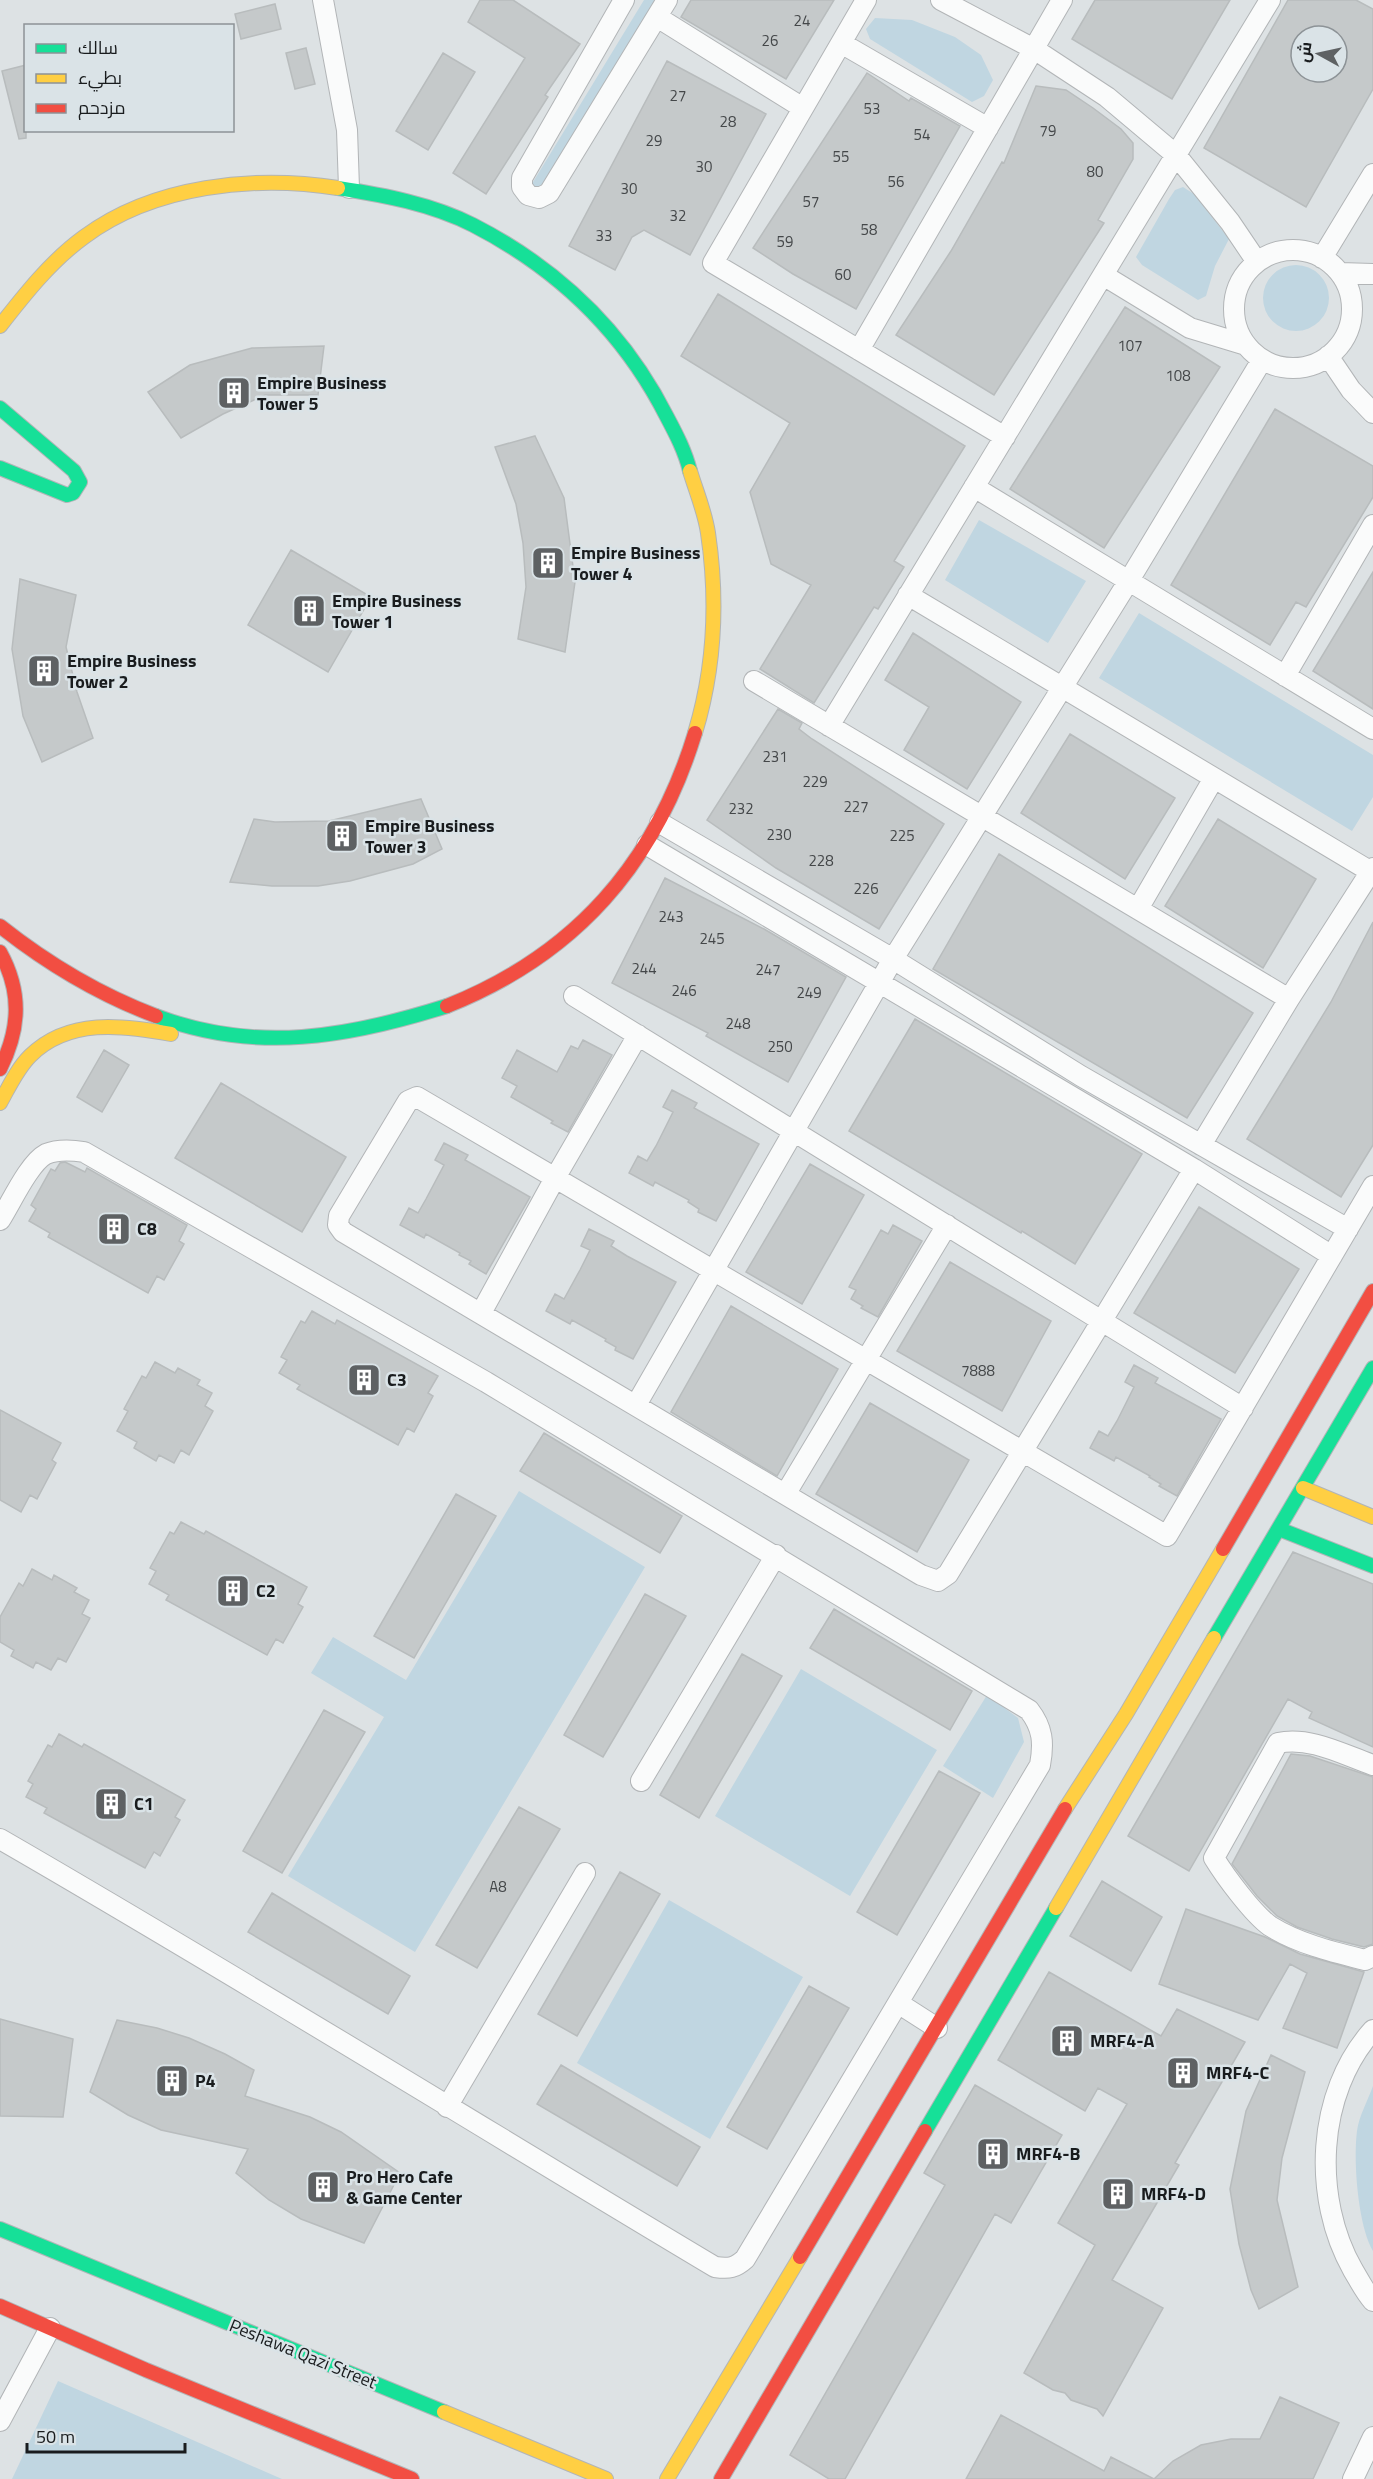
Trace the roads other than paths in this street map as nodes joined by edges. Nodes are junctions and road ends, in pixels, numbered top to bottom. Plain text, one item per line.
1 (323, 0) edge
2 (624, 0) edge
3 (866, 0) edge
4 (941, 0) edge
5 (1062, 0) edge
6 (1270, 0) edge
7 (662, 8) edge
8 (841, 43) junction
9 (1034, 49) junction
10 (803, 108) junction
11 (988, 128) junction
12 (1176, 154) junction
13 (1373, 174) edge
14 (349, 188) junction
15 (1322, 258) junction
16 (1257, 262) junction
17 (1340, 273) junction
18 (1373, 274) edge
19 (1103, 275) junction
20 (0, 326) edge
21 (1245, 345) junction
22 (859, 350) junction
23 (1328, 356) junction
24 (1262, 360) junction
25 (0, 408) edge
26 (1373, 413) edge
27 (1005, 437) junction
28 (0, 468) edge
29 (974, 487) junction
30 (1373, 525) edge
31 (1128, 582) junction
32 (909, 595) junction
33 (1285, 676) junction
34 (754, 681) dead end
35 (1062, 688) junction
36 (829, 726) junction
37 (1373, 729) edge
38 (1214, 778) junction
39 (982, 816) junction
40 (660, 823) junction
41 (647, 845) junction
42 (717, 857) junction
43 (1372, 871) edge
44 (703, 878) junction
45 (1138, 909) junction
46 (0, 926) edge
47 (0, 952) edge
48 (893, 959) junction
49 (880, 982) junction
50 (574, 996) dead end
51 (1289, 999) junction
52 (638, 1035) junction
53 (242, 1036) junction
54 (0, 1069) edge
55 (0, 1103) edge
56 (794, 1131) junction
57 (1202, 1145) junction
58 (1194, 1169) junction
59 (555, 1178) junction
60 (1373, 1186) edge
61 (0, 1220) edge
62 (947, 1225) junction
63 (1348, 1228) junction
64 (1332, 1256) junction
65 (714, 1271) junction
66 (1373, 1292) edge
67 (482, 1312) junction
68 (1102, 1321) junction
69 (866, 1361) junction
70 (1373, 1368) edge
71 (636, 1405) junction
72 (1243, 1408) junction
73 (1022, 1453) junction
74 (1303, 1488) junction
75 (786, 1493) junction
76 (1373, 1517) edge
77 (1279, 1529) junction
78 (776, 1555) junction
79 (1373, 1566) edge
80 (1373, 1765) edge
81 (641, 1781) dead end
82 (0, 1839) edge
83 (585, 1873) dead end
84 (1373, 1956) edge
85 (898, 2003) junction
86 (937, 2028) junction
87 (1373, 2030) edge
88 (447, 2107) junction
89 (0, 2229) edge
90 (1373, 2301) edge
91 (0, 2306) edge
92 (50, 2328) junction
93 (0, 2421) edge
94 (1373, 2437) edge
95 (412, 2479) edge
96 (606, 2479) edge
97 (667, 2479) edge
98 (721, 2479) edge
99 (1353, 2479) edge

1 - 14 street
2 - 7 street
3 - 8 street
4 - 9 street
5 - 9 street
6 - 12 street
7 - 10 street
8 - 10 street
8 - 11 street
9 - 11 street
9 - 12 street
10 - 22 street
11 - 22 street
12 - 16 street
12 - 19 street
13 - 15 street
14 - 20 main road
14 - 40 main road
15 - 16 street
15 - 17 street
16 - 21 street
17 - 18 street
17 - 23 street
19 - 21 street
19 - 27 street
21 - 24 street
22 - 27 street
23 - 24 street
23 - 26 street
24 - 31 street
25 - 28 main road
27 - 29 street
29 - 31 street
29 - 32 street
30 - 33 street
31 - 33 street
31 - 35 street
32 - 35 street
32 - 36 street
33 - 37 street
34 - 36 street
35 - 38 street
35 - 39 street
36 - 39 street
38 - 43 street
38 - 45 street
39 - 45 street
39 - 48 street
40 - 41 main road
40 - 42 street
41 - 44 street
41 - 53 main road
42 - 44 street
42 - 48 street
43 - 51 street
44 - 49 street
45 - 51 street
46 - 53 main road
47 - 54 main road
48 - 49 street
48 - 57 street
49 - 56 street
49 - 58 street
50 - 52 street
51 - 57 street
52 - 56 street
52 - 59 street
53 - 55 main road
56 - 62 street
56 - 65 street
57 - 63 street
58 - 64 street
58 - 68 street
59 - 65 street
59 - 67 street
59 - 67 street
60 - 63 street
61 - 78 street
62 - 68 street
62 - 69 street
63 - 64 street
64 - 72 street
65 - 69 street
65 - 71 street
66 - 86 main road
67 - 71 street
68 - 72 street
68 - 73 street
69 - 73 street
69 - 75 street
70 - 74 main road
71 - 75 street
72 - 73 street
73 - 75 street
74 - 76 main road
74 - 77 main road
77 - 79 main road
77 - 98 main road
78 - 81 street
78 - 85 street
80 - 84 street
82 - 88 street
83 - 88 street
85 - 86 street
85 - 88 street
86 - 97 main road
87 - 90 street
89 - 96 main road, Peshawa Qazi Street
91 - 92 main road
92 - 93 street
92 - 95 main road
94 - 99 street

